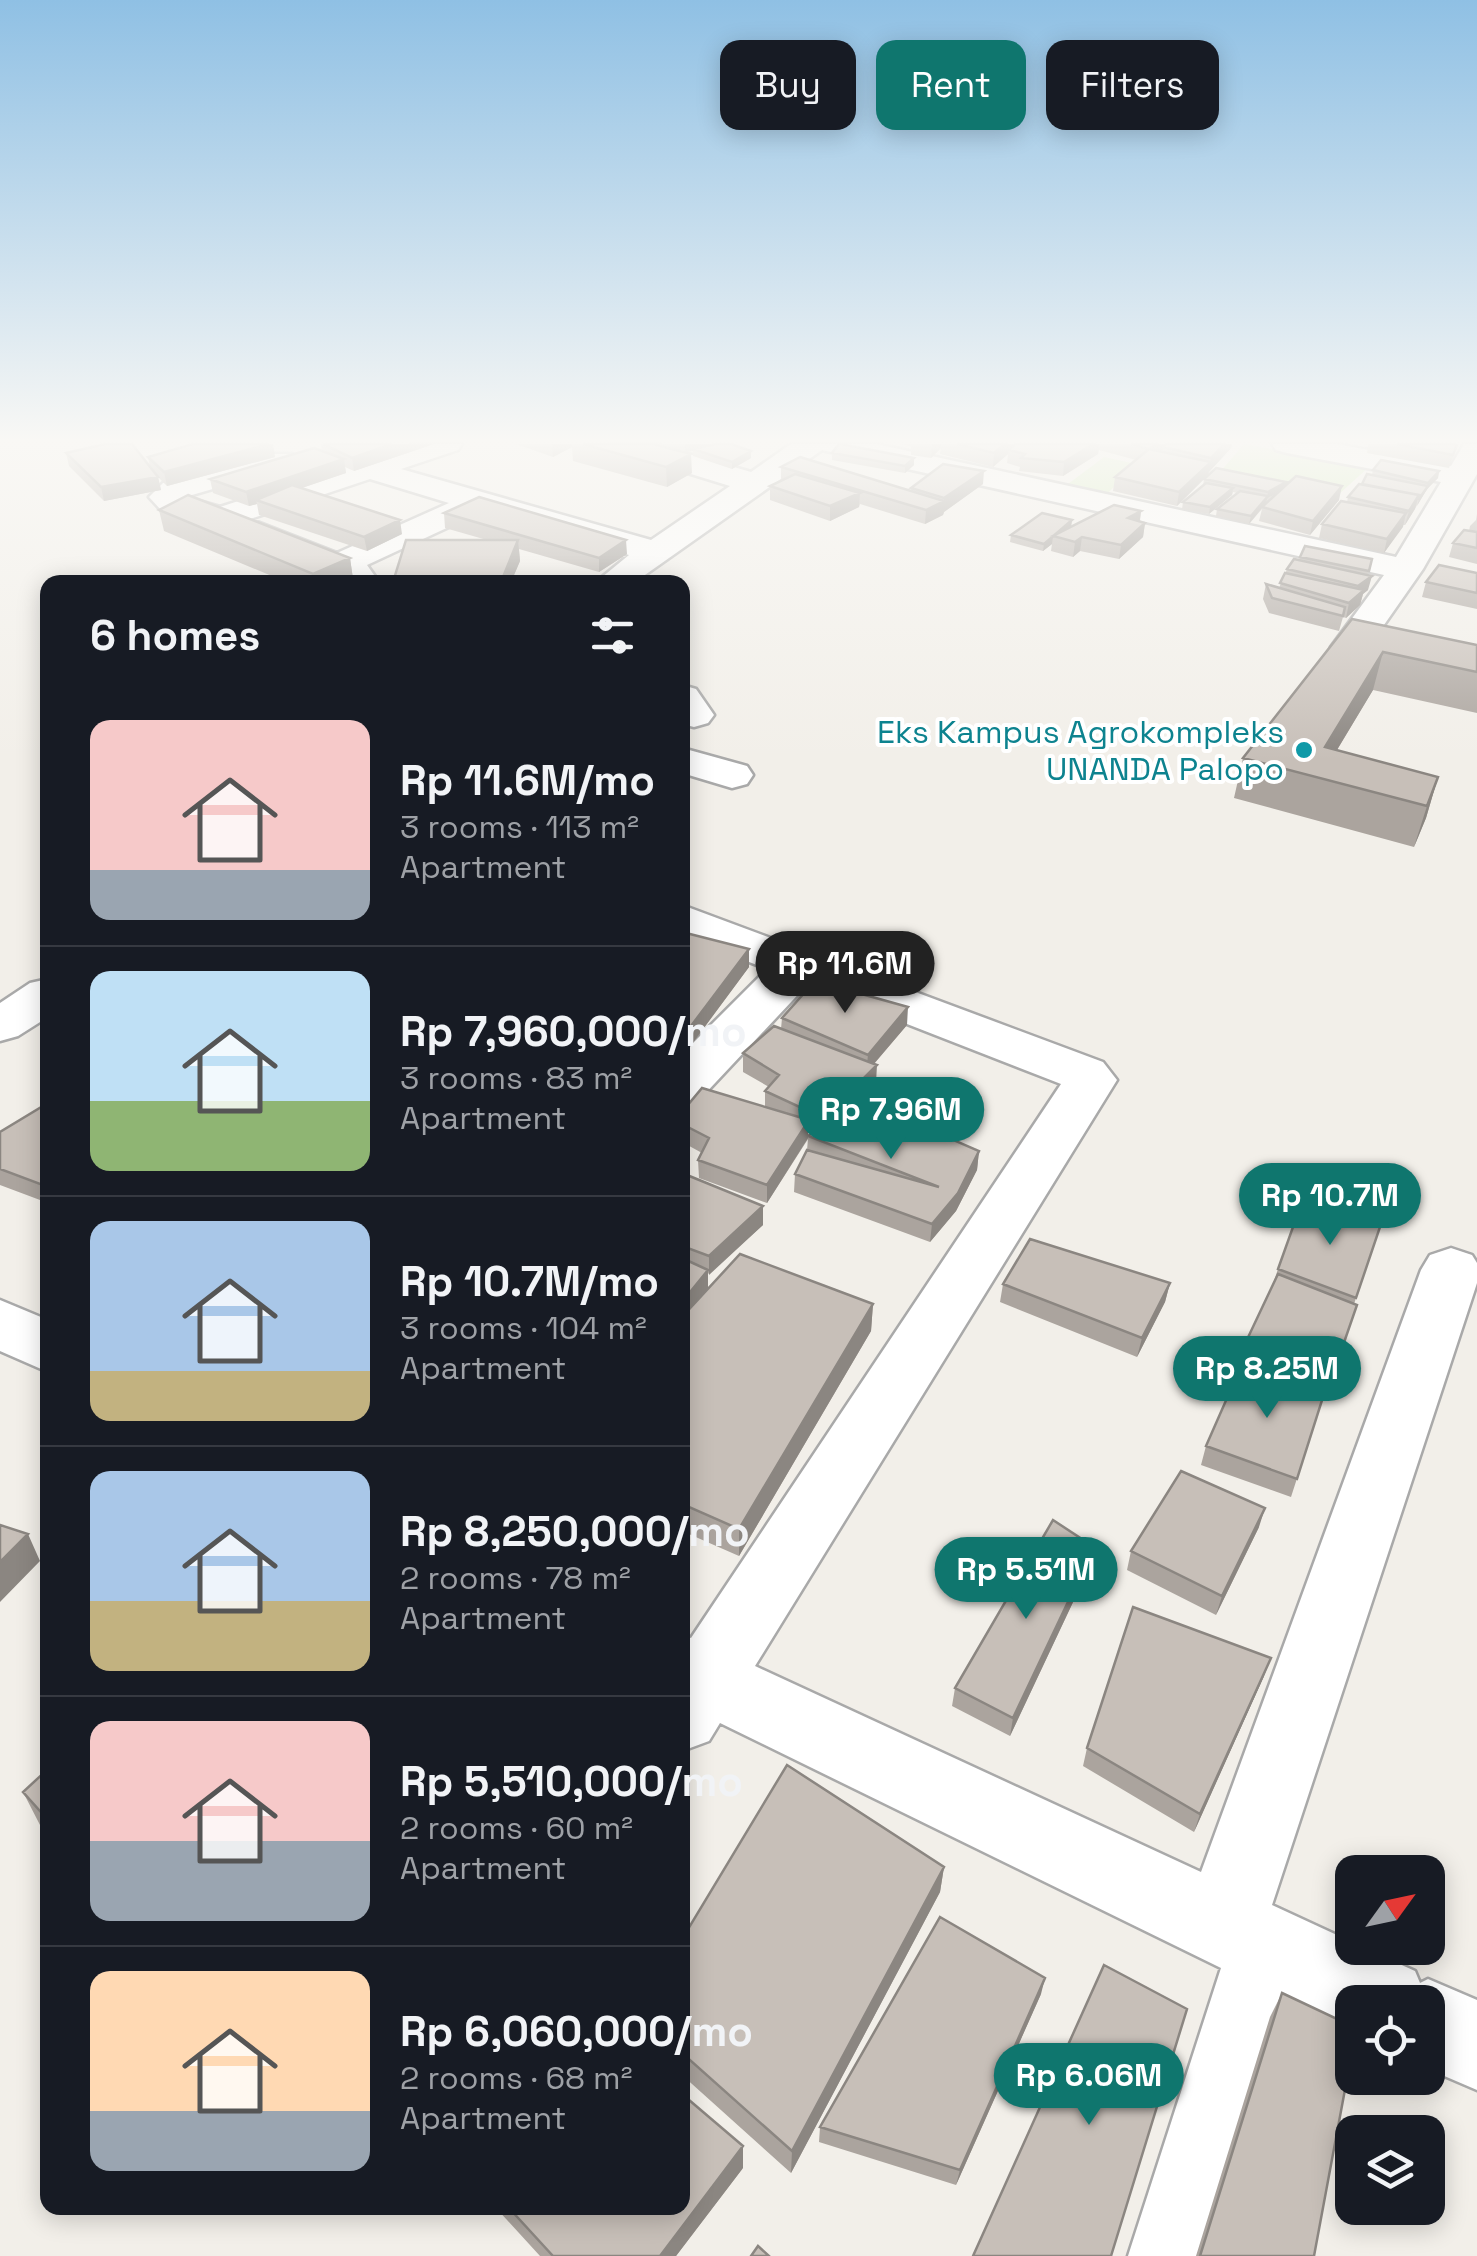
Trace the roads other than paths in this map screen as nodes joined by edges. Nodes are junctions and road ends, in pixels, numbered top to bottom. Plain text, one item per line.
1 (293, 549) edge
2 (394, 549) edge
3 (646, 549) edge
4 (664, 549) edge
5 (1312, 549) edge
6 (1419, 549) edge
7 (659, 553) junction
8 (1406, 570) junction
9 (350, 574) edge
10 (624, 575) edge
11 (1350, 647) edge
12 (690, 762) edge
13 (732, 775) dead end
14 (690, 922) edge
15 (797, 966) junction
16 (40, 999) edge
17 (0, 1026) edge
18 (690, 1078) edge
19 (1451, 1270) dead end
20 (0, 1324) edge
21 (40, 1344) edge
22 (691, 1688) edge
23 (1246, 1938) junction
24 (1347, 1985) edge
25 (1445, 2031) edge
26 (1477, 2046) edge
27 (1176, 2256) edge

1 - 9 street
2 - 9 street
3 - 7 street
4 - 7 street
5 - 8 street
6 - 8 street
7 - 10 street
8 - 11 street
12 - 13 street
14 - 15 street
15 - 18 street
15 - 22 street
16 - 17 street
19 - 23 street
20 - 21 street
22 - 23 street
23 - 24 street
23 - 27 street
25 - 26 street

